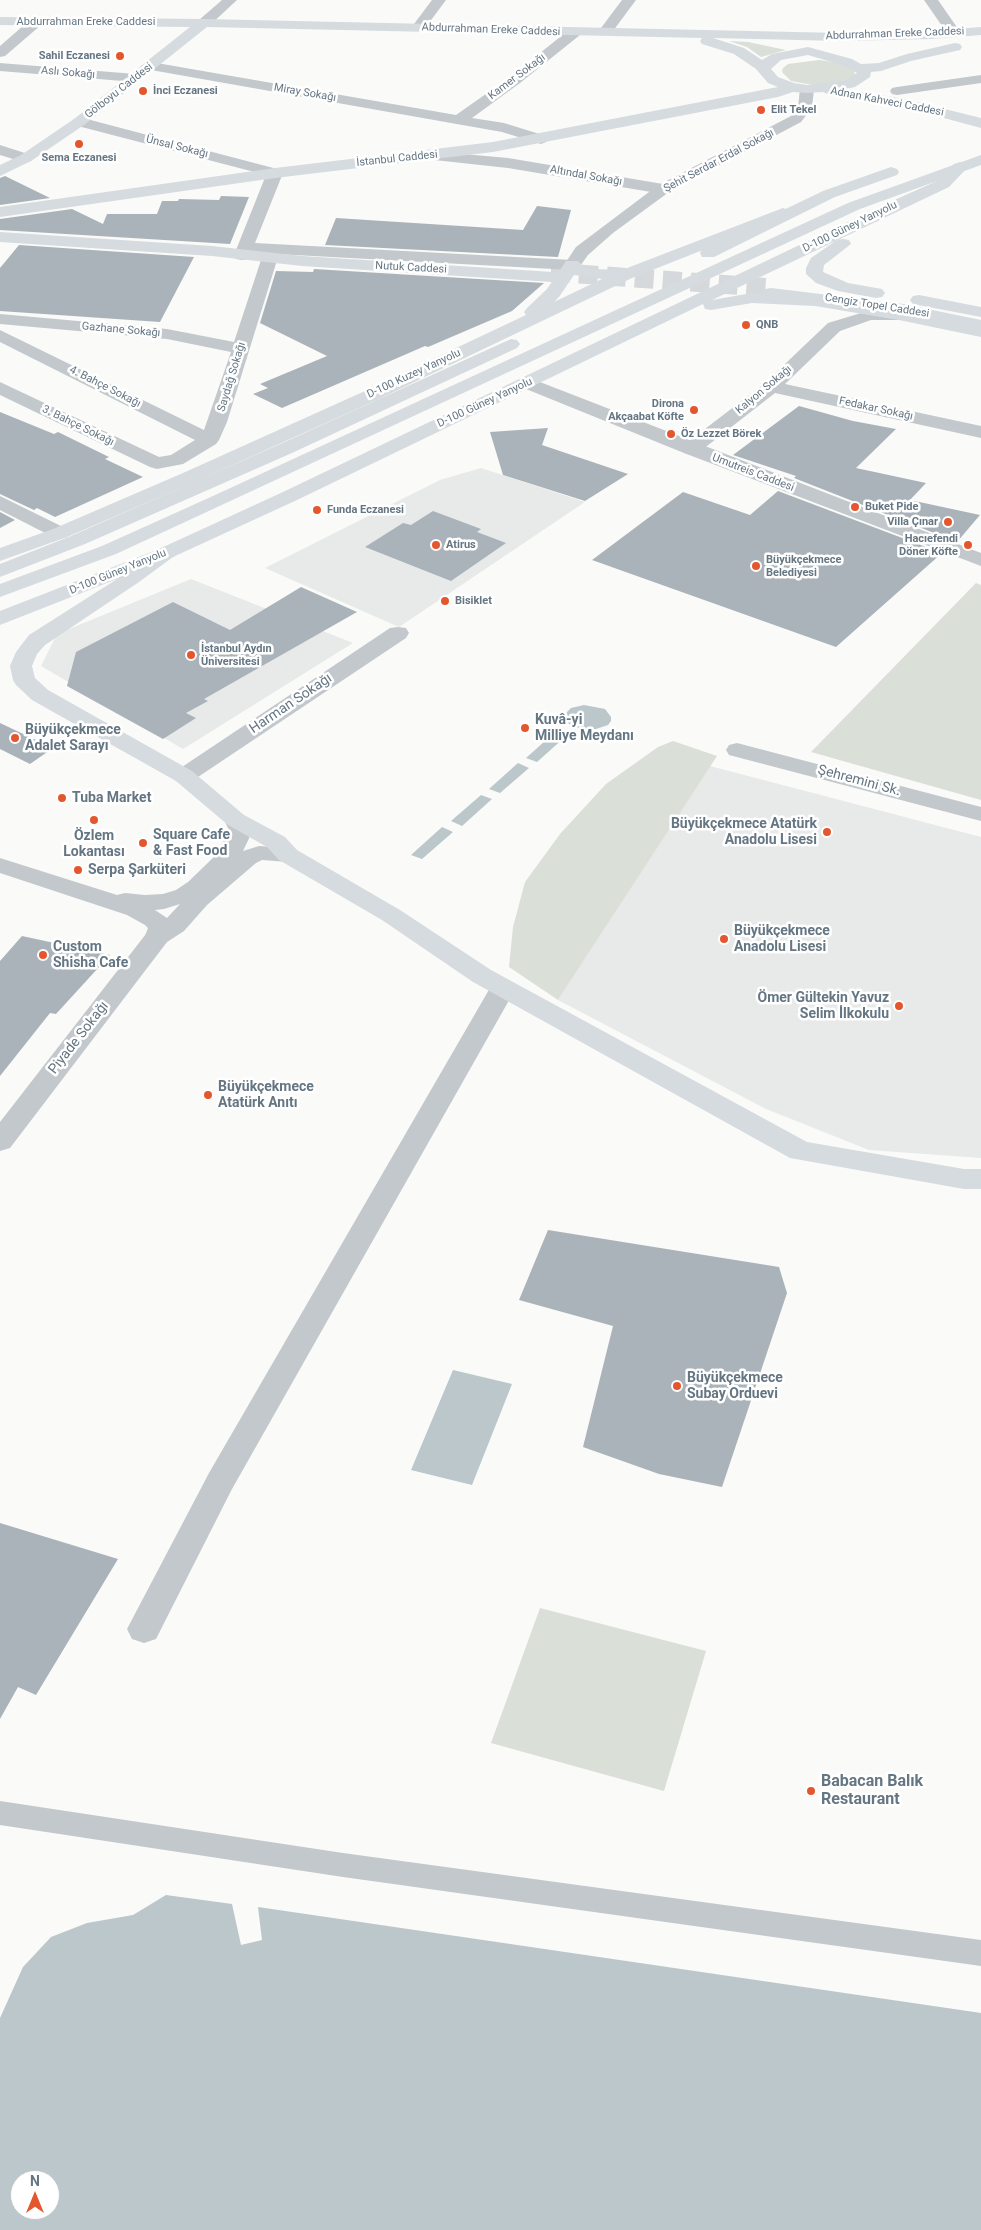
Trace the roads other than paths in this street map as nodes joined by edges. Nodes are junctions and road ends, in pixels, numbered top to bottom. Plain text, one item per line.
1 (230, 0) edge
2 (439, 0) edge
3 (629, 0) edge
4 (931, 0) edge
5 (0, 21) edge
6 (36, 22) junction
7 (204, 23) junction
8 (418, 28) junction
9 (981, 31) edge
10 (575, 32) junction
11 (606, 32) junction
12 (634, 33) junction
13 (954, 33) junction
14 (718, 34) junction
15 (931, 35) junction
16 (981, 41) edge
17 (807, 51) junction
18 (0, 53) edge
19 (151, 66) junction
20 (0, 67) edge
21 (764, 68) junction
22 (862, 71) junction
23 (135, 78) junction
24 (981, 79) edge
25 (791, 87) junction
26 (814, 89) junction
27 (897, 91) junction
28 (981, 117) edge
29 (458, 120) junction
30 (79, 122) junction
31 (981, 123) edge
32 (541, 139) junction
33 (493, 147) junction
34 (0, 150) edge
35 (430, 156) junction
36 (26, 158) junction
37 (981, 160) edge
38 (508, 163) junction
39 (960, 167) junction
40 (902, 168) dead end
41 (0, 171) edge
42 (275, 173) junction
43 (663, 189) junction
44 (829, 194) junction
45 (0, 212) edge
46 (878, 214) junction
47 (0, 237) edge
48 (243, 251) junction
49 (270, 257) junction
50 (572, 265) junction
51 (552, 274) tunnel mouth
52 (626, 274) junction
53 (815, 302) junction
54 (981, 312) edge
55 (673, 313) junction
56 (899, 315) junction
57 (0, 319) edge
58 (981, 321) edge
59 (522, 323) junction
60 (981, 325) edge
61 (834, 327) junction
62 (981, 332) edge
63 (0, 335) edge
64 (241, 349) junction
65 (527, 383) junction
66 (772, 386) junction
67 (0, 388) edge
68 (981, 432) edge
69 (210, 440) junction
70 (691, 449) junction
71 (0, 502) edge
72 (60, 533) junction
73 (166, 553) junction
74 (0, 555) edge
75 (981, 560) edge
76 (0, 571) edge
77 (0, 591) edge
78 (0, 619) edge
79 (398, 634) dead end
80 (738, 750) dead end
81 (184, 776) junction
82 (981, 814) edge
83 (236, 820) junction
84 (288, 855) junction
85 (0, 865) edge
86 (106, 899) junction
87 (158, 936) junction
88 (503, 988) junction
89 (0, 1141) edge
90 (981, 1179) edge
91 (144, 1628) dead end
92 (0, 1813) edge
93 (981, 1953) edge

1 - 7 street, Gölboyu Caddesi
2 - 8 street
3 - 11 street
4 - 13 street
5 - 6 main road, Abdurrahman Ereke Caddesi
6 - 7 main road, Abdurrahman Ereke Caddesi
6 - 18 street
7 - 8 main road, Abdurrahman Ereke Caddesi
7 - 19 main road, Gölboyu Caddesi
8 - 10 main road, Abdurrahman Ereke Caddesi
9 - 13 main road, Abdurrahman Ereke Caddesi
10 - 11 main road, Abdurrahman Ereke Caddesi
10 - 29 street, Kamer Sokağı
11 - 12 main road, Abdurrahman Ereke Caddesi
12 - 14 main road, Abdurrahman Ereke Caddesi
12 - 21 main road
13 - 15 main road, Abdurrahman Ereke Caddesi
14 - 15 main road, Abdurrahman Ereke Caddesi
14 - 17 main road, Adnan Kahveci Caddesi
15 - 17 main road
16 - 22 main road
17 - 21 main road
17 - 22 main road, Adnan Kahveci Caddesi
19 - 23 main road, Gölboyu Caddesi
19 - 29 street, Miray Sokağı
20 - 23 street, Aslı Sokağı
21 - 25 main road
22 - 26 main road
22 - 27 main road, Adnan Kahveci Caddesi
23 - 30 main road, Gölboyu Caddesi
24 - 27 street
25 - 26 main road
25 - 32 main road, İstanbul Caddesi
26 - 31 main road, Adnan Kahveci Caddesi
26 - 43 street, Şehit Serdar Erdal Sokağı
27 - 28 main road, Adnan Kahveci Caddesi
29 - 32 street, Miray Sokağı
29 - 33 street, Miray Sokağı
30 - 36 main road, Gölboyu Caddesi
30 - 42 street, Ünsal Sokağı
32 - 33 main road, İstanbul Caddesi
33 - 35 main road, İstanbul Caddesi
33 - 38 street
34 - 36 street
35 - 38 street, Altındal Sokağı
35 - 42 main road, İstanbul Caddesi
36 - 41 main road, Gölboyu Caddesi
37 - 39 main road
38 - 43 street, Altındal Sokağı
39 - 46 main road, D-100 Güney Yanyolu
39 - 77 main road
40 - 44 main road
42 - 45 main road, İstanbul Caddesi
42 - 48 street
43 - 50 street, Şehit Serdar Erdal Sokağı
44 - 52 main road, D-100 Kuzey Yanyolu
44 - 76 main road
46 - 54 main road
46 - 55 main road, D-100 Güney Yanyolu
47 - 48 main road, Nutuk Caddesi
48 - 49 main road, Nutuk Caddesi
48 - 50 street
49 - 51 main road, Nutuk Caddesi
49 - 64 street, Saydağ Sokağı
50 - 52 main road
50 - 59 main road
52 - 59 main road, D-100 Kuzey Yanyolu
53 - 55 main road
53 - 56 main road
53 - 61 street
55 - 65 main road, D-100 Güney Yanyolu
56 - 61 street, Kalyon Sokağı
56 - 62 main road
57 - 64 street, Gazhane Sokağı
58 - 60 main road, Cengiz Topel Caddesi
59 - 72 main road, D-100 Kuzey Yanyolu
61 - 66 street, Kalyon Sokağı
63 - 69 street, 4. Bahçe Sokağı
64 - 69 street, Saydağ Sokağı
65 - 70 street, Umutreis Caddesi
65 - 73 main road, D-100 Güney Yanyolu
66 - 68 street, Fedakar Sokağı
66 - 70 street, Kalyon Sokağı
67 - 69 street, 3. Bahçe Sokağı
70 - 75 street, Umutreis Caddesi
71 - 72 street
72 - 74 main road, D-100 Kuzey Yanyolu
73 - 78 main road, D-100 Güney Yanyolu
73 - 81 main road
79 - 81 street, Harman Sokağı
80 - 82 street, Şehremini Sk.
81 - 83 main road
83 - 84 main road
83 - 86 street
84 - 87 street, Piyade Sokağı
84 - 88 main road
85 - 86 street
86 - 87 street
87 - 89 street, Piyade Sokağı
88 - 90 main road
88 - 91 street
92 - 93 street

